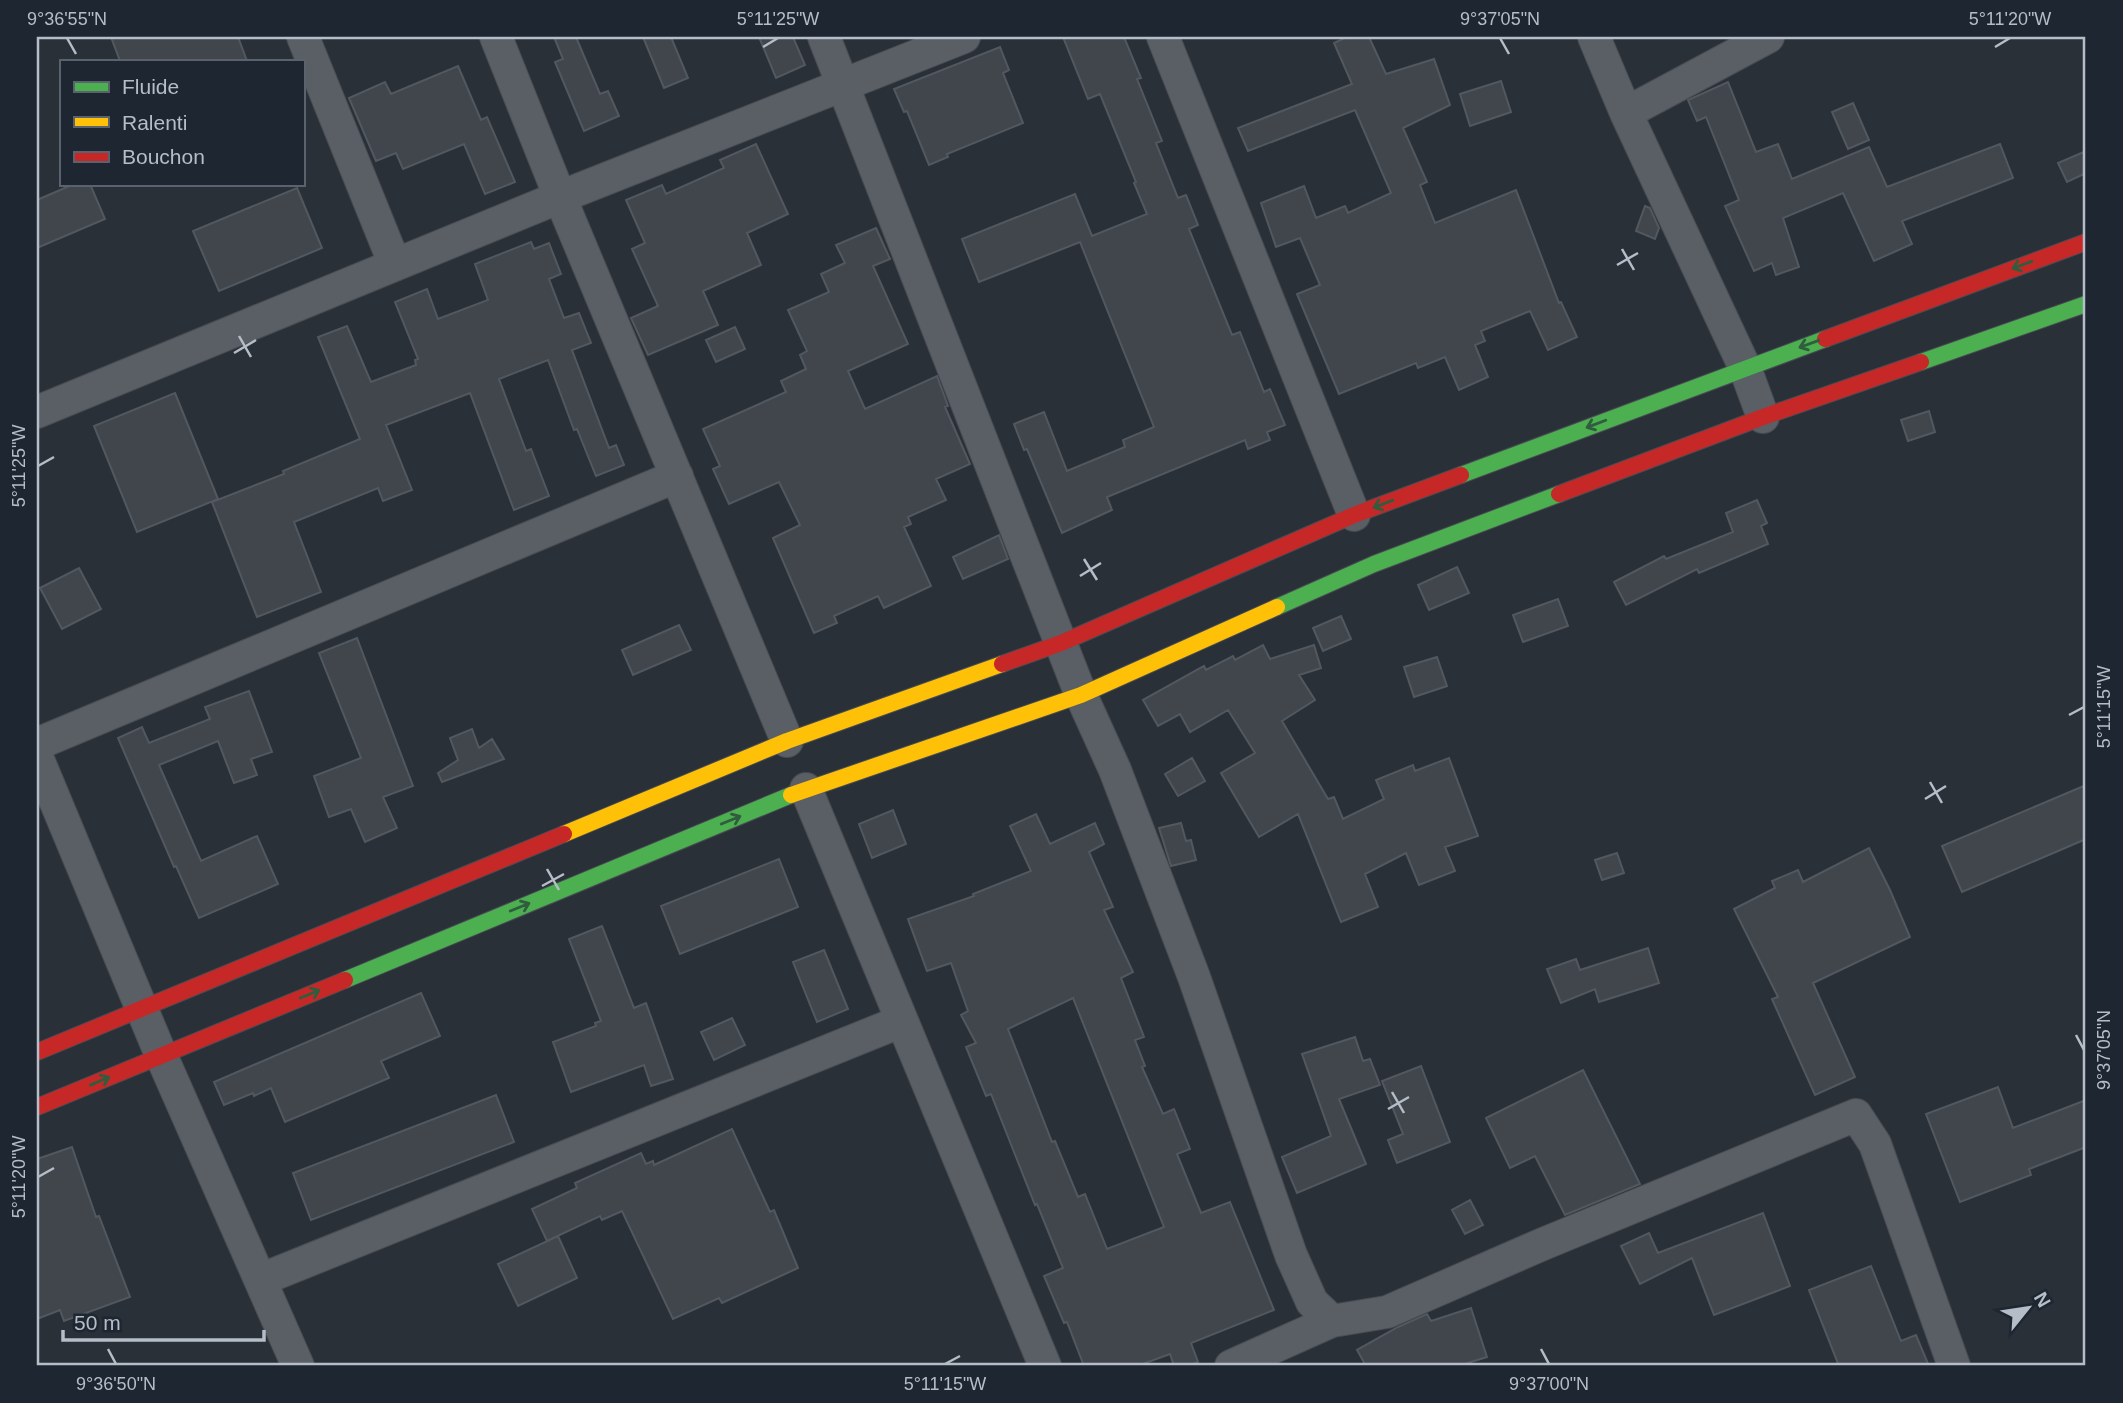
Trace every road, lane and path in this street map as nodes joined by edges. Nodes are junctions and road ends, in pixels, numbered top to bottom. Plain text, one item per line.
1 (303, 37) edge
2 (496, 37) edge
3 (824, 37) edge
4 (964, 37) edge
5 (1163, 37) edge
6 (1594, 37) edge
7 (1768, 37) edge
8 (844, 85) junction
9 (1626, 113) junction
10 (560, 197) junction
11 (2086, 242) edge
12 (395, 265) junction
13 (2086, 304) edge
14 (1745, 368) junction
15 (37, 412) edge
16 (1763, 417) junction
17 (677, 476) junction
18 (1354, 514) junction
19 (1061, 643) junction
20 (1080, 695) junction
21 (787, 741) junction
22 (37, 744) edge
23 (37, 757) edge
24 (806, 789) junction
25 (142, 1010) junction
26 (902, 1021) junction
27 (37, 1052) edge
28 (161, 1055) junction
29 (37, 1107) edge
30 (260, 1280) junction
31 (1332, 1321) junction
32 (298, 1366) edge
33 (1045, 1366) edge
34 (1231, 1366) edge
35 (1954, 1366) edge

1 - 12 street
2 - 10 street
3 - 8 street
4 - 8 street
5 - 18 street
6 - 9 street
7 - 9 street
8 - 10 street
8 - 19 street
9 - 14 street
10 - 12 street
10 - 17 street
11 -> 14 highway
12 - 15 street
13 - 16 highway
14 - 16 street
14 -> 18 highway
16 - 20 highway
17 - 21 street
17 - 22 street
18 - 19 highway
19 - 20 street
19 - 21 highway
20 - 24 highway
20 - 31 street
21 - 25 highway
23 - 25 street
24 - 26 street
28 -> 24 highway
25 - 27 highway
25 - 28 street
26 - 30 street
26 - 33 street
29 -> 28 highway
28 - 30 street
30 - 32 street
31 - 34 street
31 - 35 street

